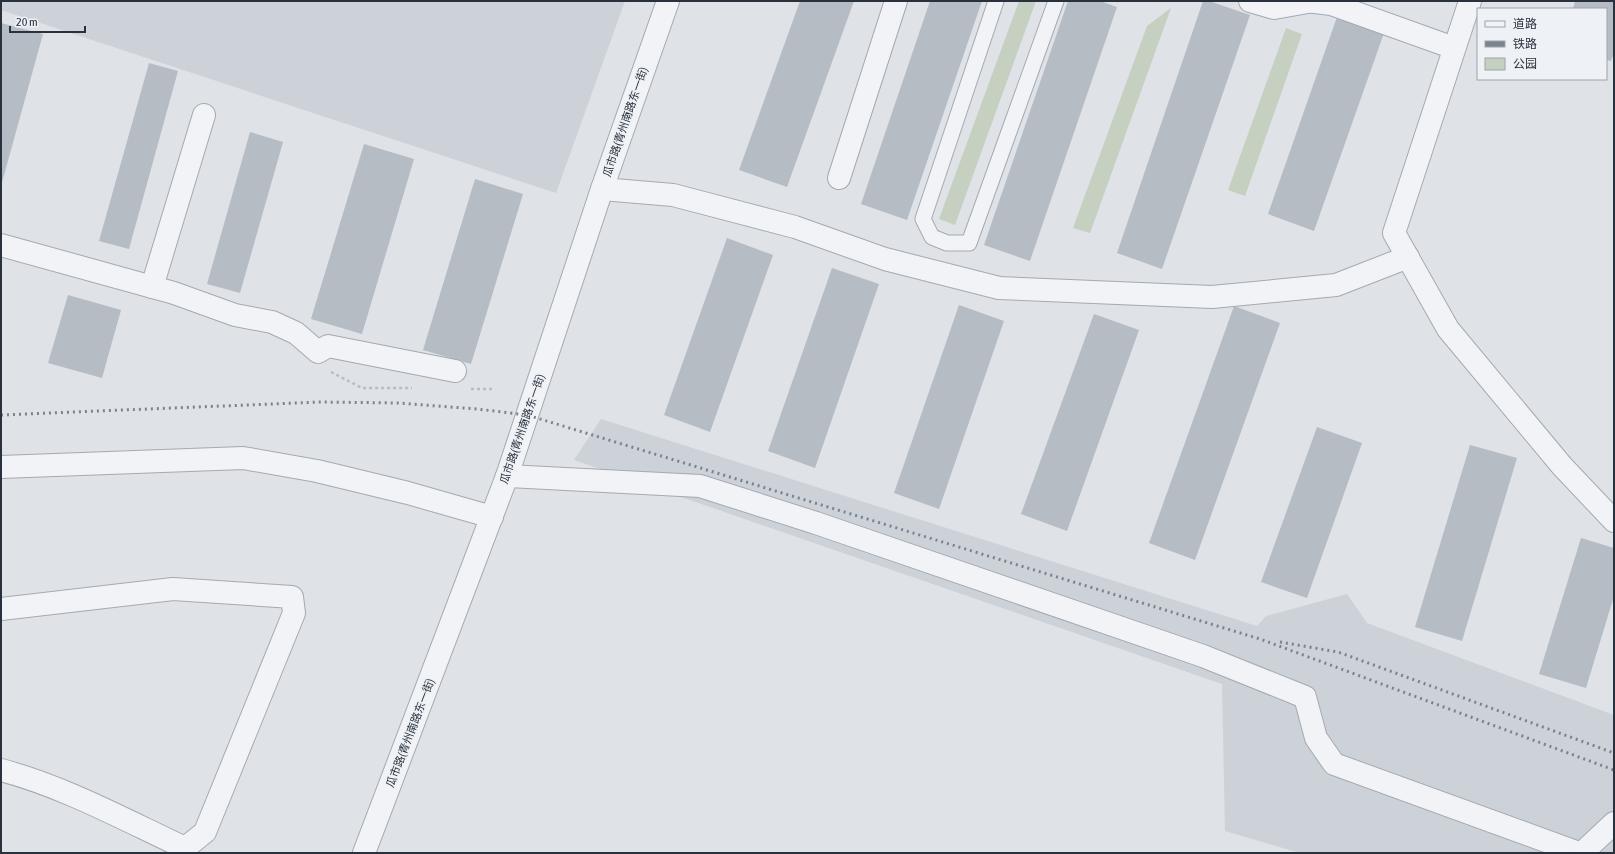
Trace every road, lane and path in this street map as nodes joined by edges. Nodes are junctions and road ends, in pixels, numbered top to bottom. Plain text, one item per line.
1 (668, 1) edge
2 (896, 1) edge
3 (996, 1) edge
4 (1056, 1) edge
5 (1250, 1) edge
6 (1470, 1) edge
7 (1308, 2) edge
8 (1454, 48) junction
9 (204, 115) dead end
10 (839, 178) dead end
11 (602, 189) junction
12 (1, 245) edge
13 (1408, 257) junction
14 (152, 287) junction
15 (455, 372) dead end
16 (1, 467) edge
17 (507, 476) junction
18 (492, 517) junction
19 (1614, 521) edge
20 (1, 608) edge
21 (1, 770) edge
22 (1614, 823) edge
23 (364, 853) edge
24 (1581, 853) edge

1 - 11 street, 瓜市路(青州南路东一街)
2 - 10 street
3 - 4 lane
5 - 7 street
6 - 8 street
7 - 8 street
8 - 13 street
9 - 14 street
11 - 13 street
11 - 17 street, 瓜市路(青州南路东一街)
12 - 14 street
13 - 19 street
14 - 15 street
16 - 18 street
17 - 18 street, 瓜市路(青州南路东一街)
17 - 24 street
18 - 23 street, 瓜市路(青州南路东一街)
20 - 21 street
22 - 24 street

